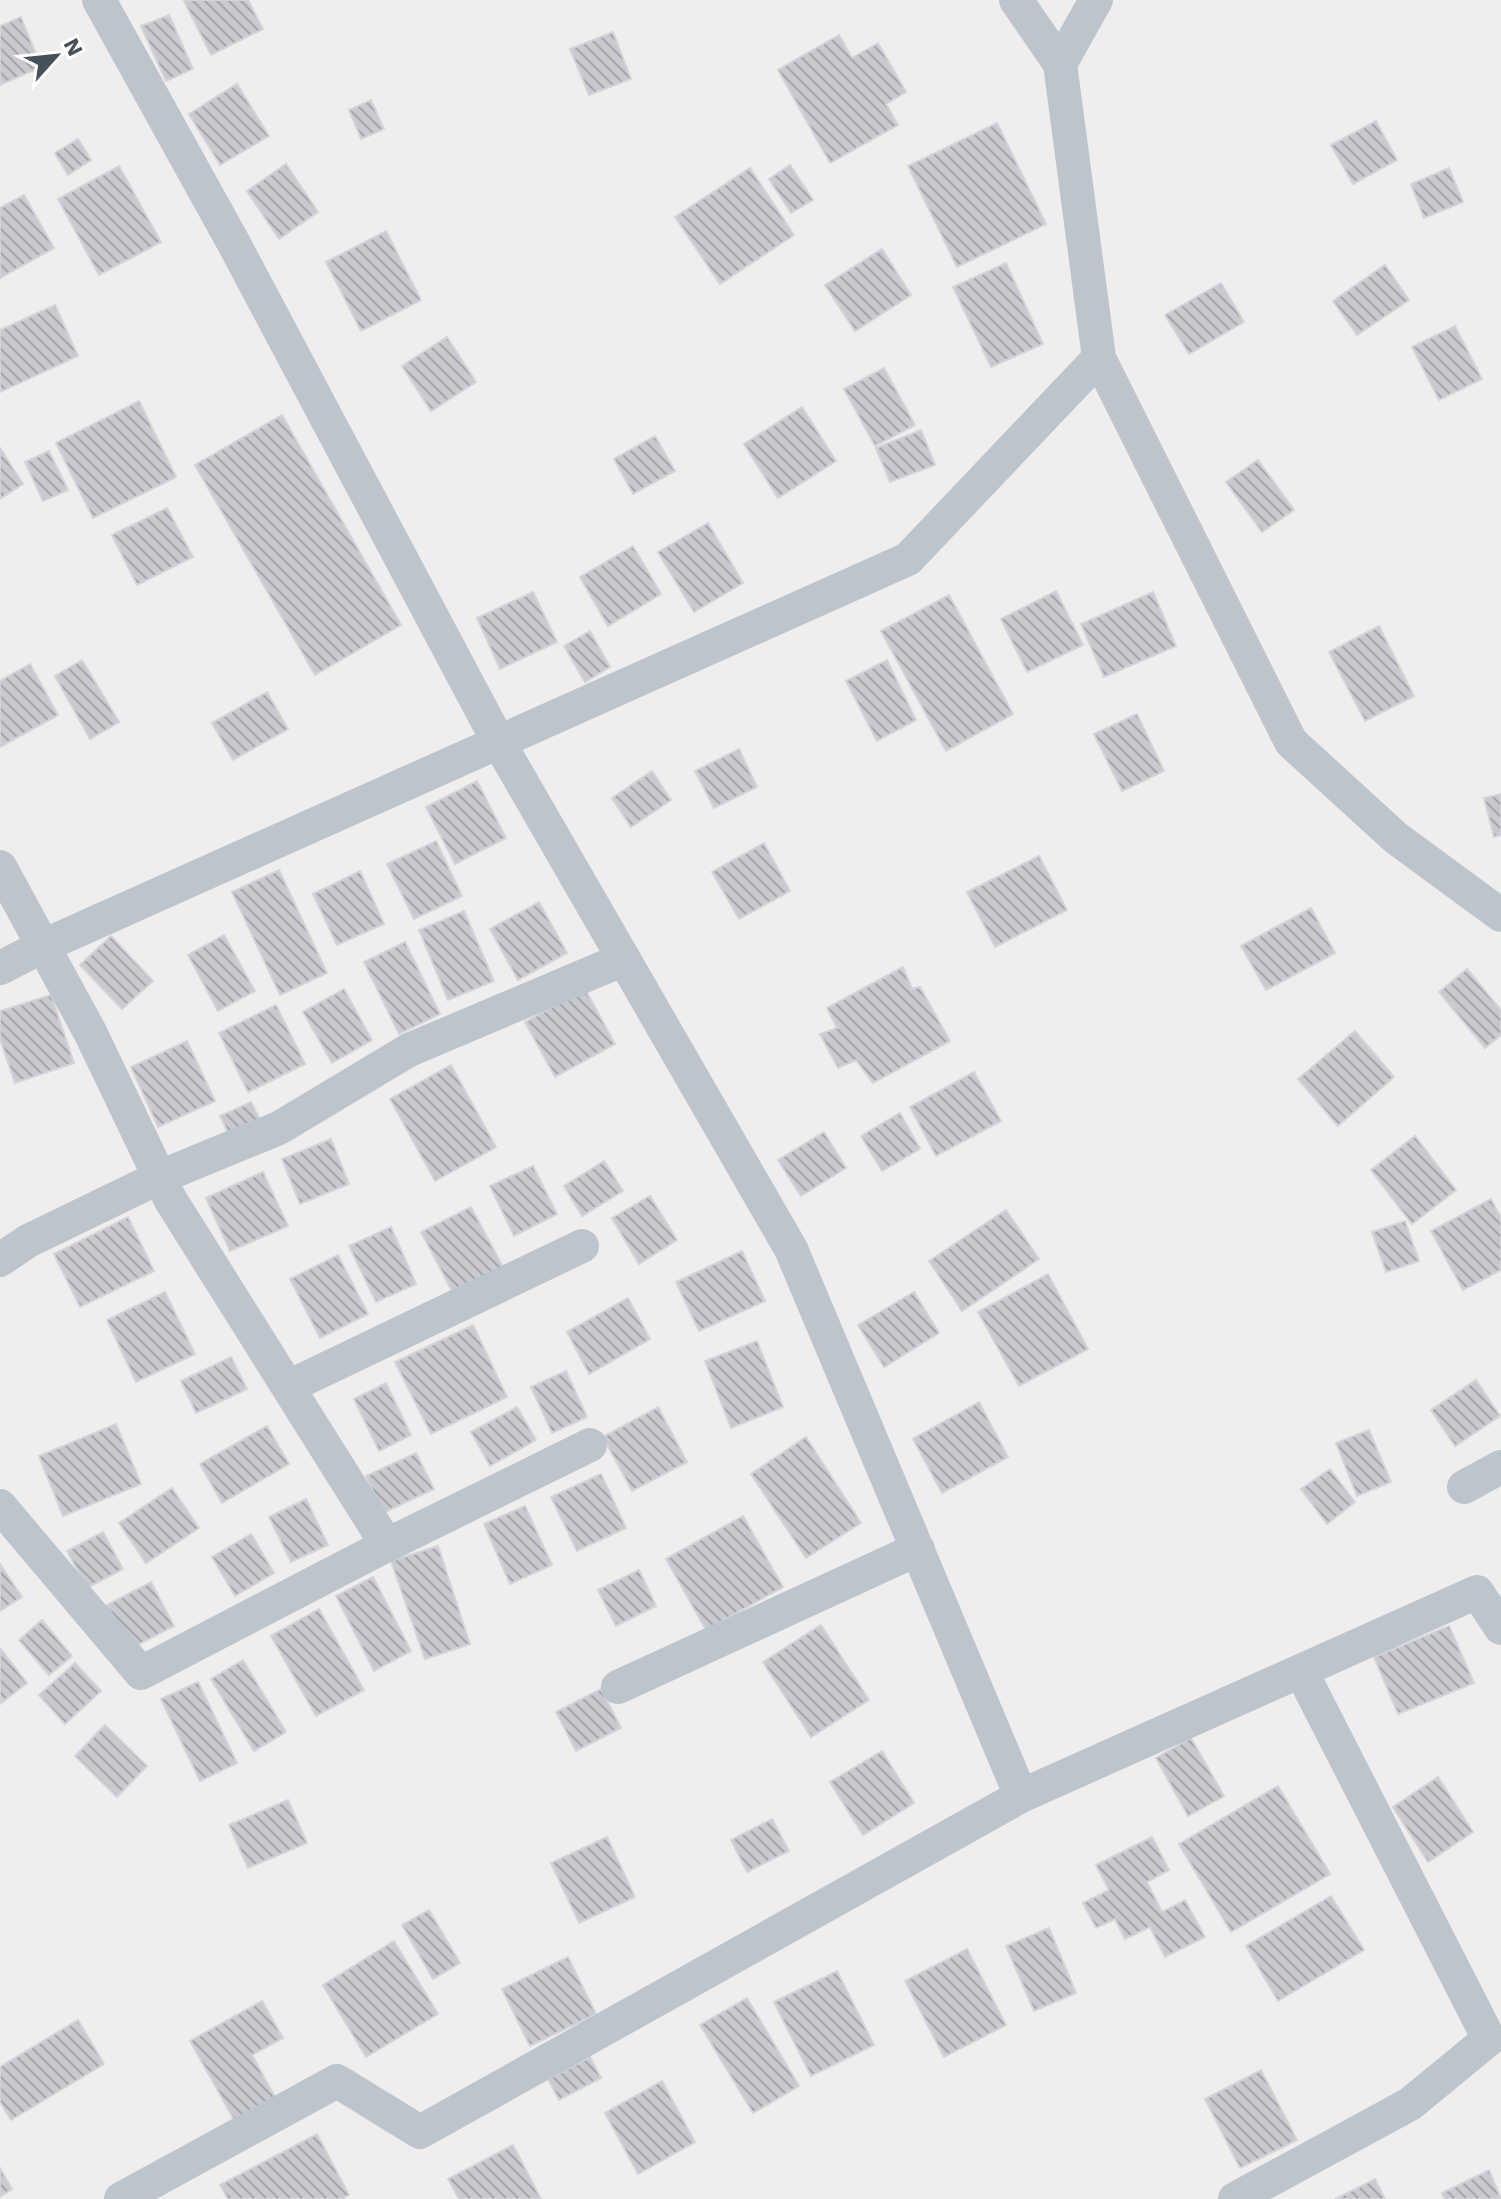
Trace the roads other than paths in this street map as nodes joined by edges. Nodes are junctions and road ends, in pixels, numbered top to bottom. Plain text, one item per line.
1 (99, 0) edge
2 (1016, 0) edge
3 (1096, 0) edge
4 (1060, 64) junction
5 (1099, 358) junction
6 (498, 741) junction
7 (0, 867) edge
8 (1501, 915) edge
9 (43, 946) junction
10 (624, 959) junction
11 (0, 968) edge
12 (160, 1177) junction
13 (582, 1246) dead end
14 (0, 1260) edge
15 (288, 1387) junction
16 (590, 1445) dead end
17 (1501, 1467) edge
18 (1464, 1487) dead end
19 (0, 1506) edge
20 (387, 1545) junction
21 (918, 1549) junction
22 (1501, 1628) edge
23 (1301, 1671) junction
24 (618, 1687) dead end
25 (1021, 1796) junction
26 (121, 2199) edge
27 (1235, 2199) edge

1 - 6 street
2 - 4 street
3 - 4 street
4 - 5 street
5 - 6 street
5 - 8 street
6 - 9 street
6 - 10 street
7 - 9 street
9 - 11 street
9 - 12 street
10 - 12 street
10 - 21 street
12 - 14 street
12 - 15 street
13 - 15 street
15 - 20 street
16 - 20 street
17 - 18 street
19 - 20 street
21 - 24 street
21 - 25 street
22 - 23 street
23 - 25 street
23 - 27 street
25 - 26 street

